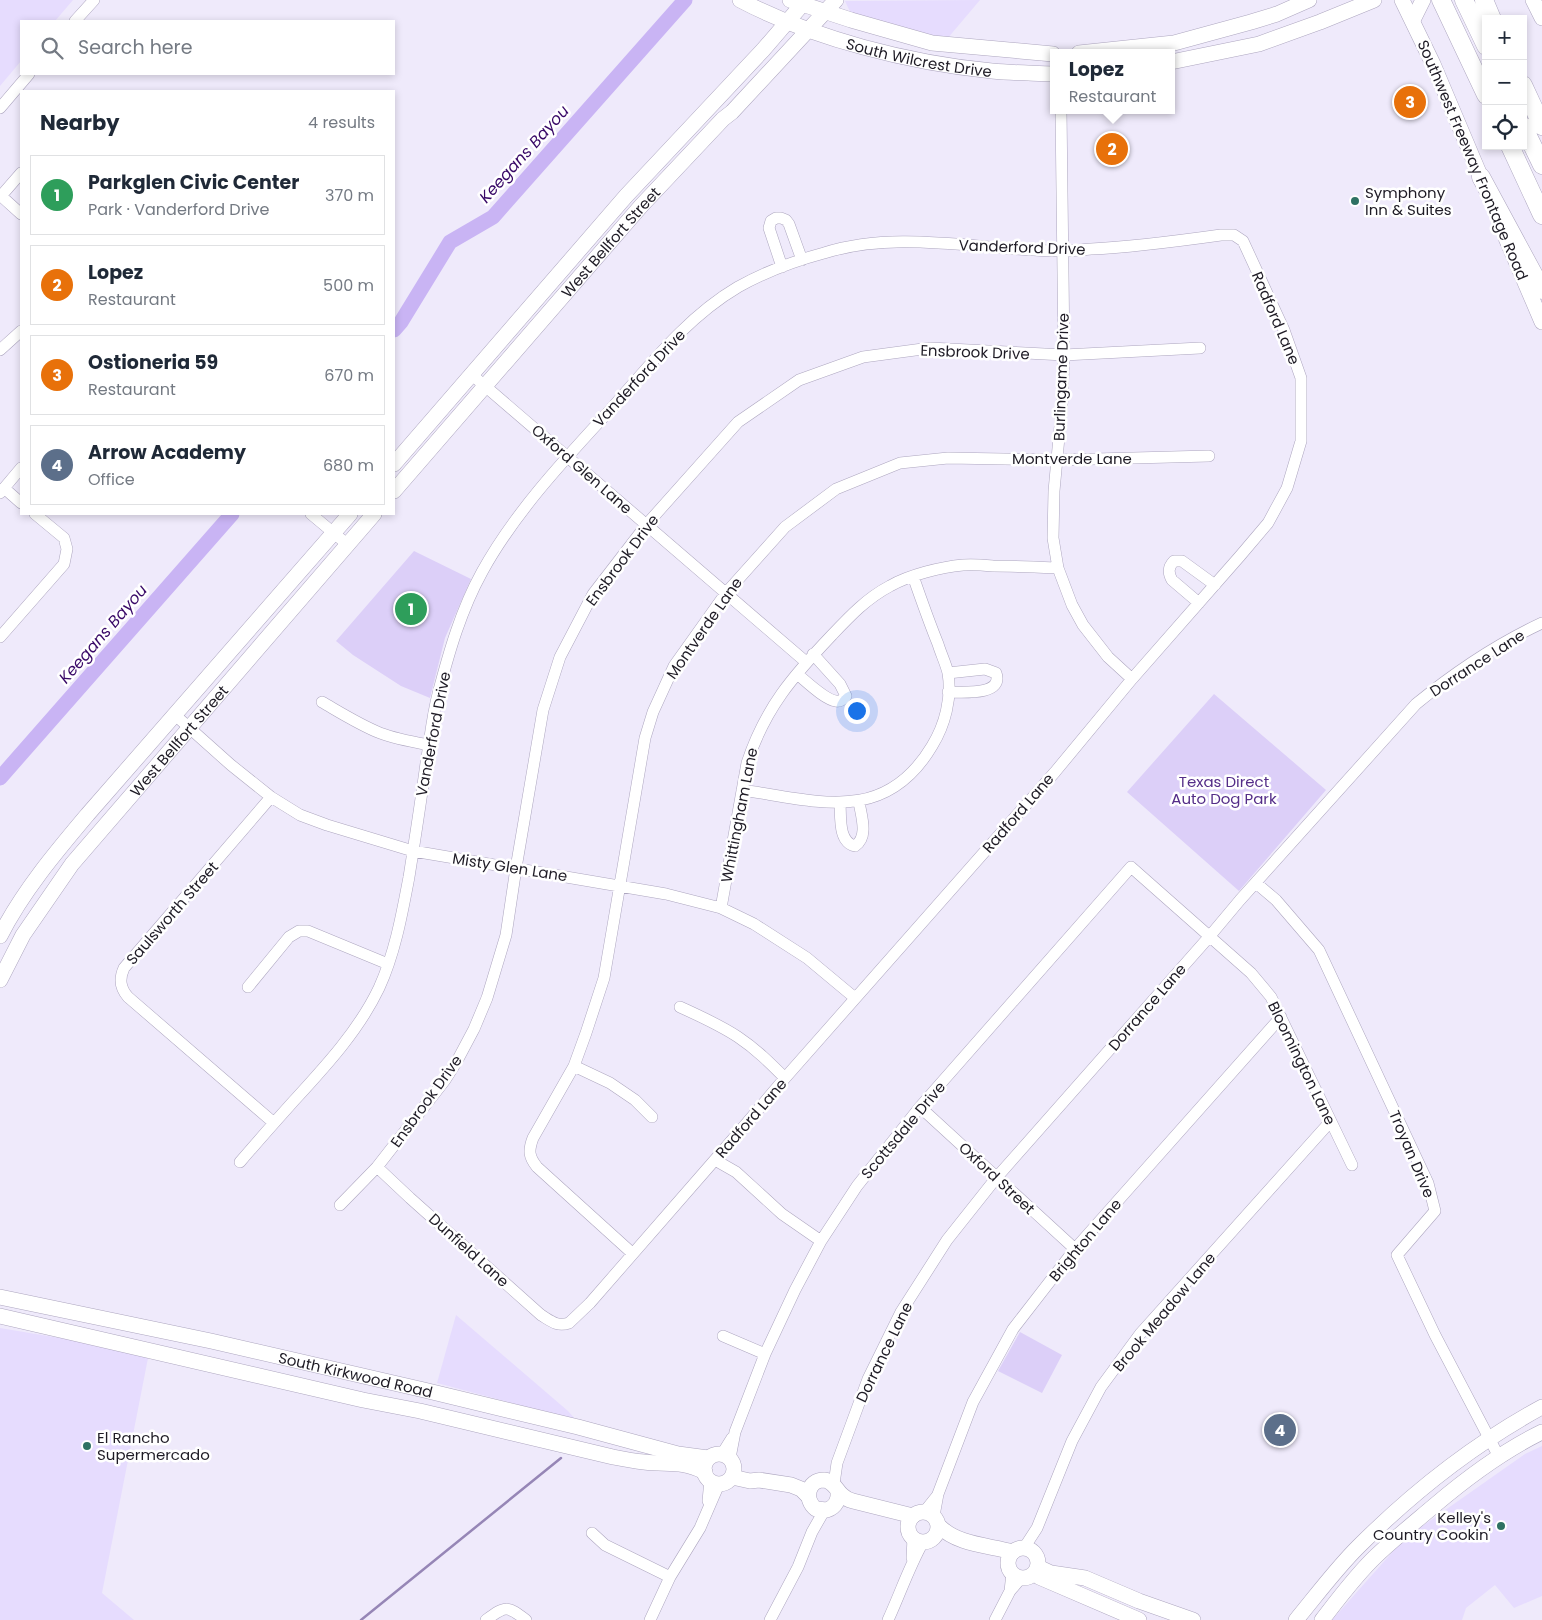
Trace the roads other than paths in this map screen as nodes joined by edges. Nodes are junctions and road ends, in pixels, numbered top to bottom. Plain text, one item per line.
1 (94, 0) edge
2 (836, 0) edge
3 (1309, 0) edge
4 (1374, 0) edge
5 (1402, 0) edge
6 (1422, 0) edge
7 (1441, 0) edge
8 (1533, 0) edge
9 (800, 1) edge
10 (1484, 1) edge
11 (743, 2) edge
12 (1467, 6) edge
13 (826, 12) junction
14 (1490, 15) edge
15 (1542, 18) edge
16 (76, 20) edge
17 (1413, 20) junction
18 (788, 22) junction
19 (809, 30) junction
20 (1482, 38) edge
21 (1174, 43) junction
22 (965, 46) junction
23 (1117, 49) edge
24 (1174, 49) edge
25 (1050, 54) edge
26 (1175, 61) edge
27 (961, 66) junction
28 (1050, 74) edge
29 (29, 75) edge
30 (1482, 87) edge
31 (1527, 94) edge
32 (709, 107) junction
33 (0, 108) edge
34 (1061, 114) edge
35 (723, 119) junction
36 (1542, 126) edge
37 (1527, 134) edge
38 (1512, 150) edge
39 (1542, 165) edge
40 (20, 174) edge
41 (1481, 177) junction
42 (0, 195) edge
43 (20, 213) edge
44 (1542, 215) edge
45 (1243, 241) joint
46 (581, 248) junction
47 (1063, 251) junction
48 (596, 259) junction
49 (802, 260) junction
50 (782, 267) junction
51 (1542, 290) edge
52 (1542, 322) edge
53 (20, 332) edge
54 (2, 343) edge
55 (1200, 348) dead end
56 (1064, 355) junction
57 (472, 374) junction
58 (486, 385) junction
59 (1209, 456) dead end
60 (568, 457) junction
61 (1058, 460) junction
62 (395, 463) edge
63 (20, 469) edge
64 (395, 490) edge
65 (2, 491) edge
66 (20, 502) edge
67 (36, 515) edge
68 (312, 515) edge
69 (349, 515) edge
70 (373, 515) edge
71 (647, 524) junction
72 (333, 533) junction
73 (348, 545) junction
74 (1058, 568) junction
75 (913, 576) junction
76 (1215, 585) junction
77 (726, 593) junction
78 (1199, 603) junction
79 (1542, 623) edge
80 (0, 637) edge
81 (810, 658) junction
82 (948, 672) junction
83 (796, 674) junction
84 (1132, 679) junction
85 (948, 692) junction
86 (322, 702) dead end
87 (175, 715) junction
88 (189, 727) junction
89 (429, 745) junction
90 (742, 790) junction
91 (271, 797) junction
92 (840, 802) junction
93 (859, 802) junction
94 (413, 851) junction
95 (1131, 867) joint
96 (516, 868) junction
97 (1256, 883) junction
98 (620, 886) junction
99 (26, 893) junction
100 (44, 904) junction
101 (721, 908) junction
102 (0, 936) edge
103 (1209, 937) junction
104 (388, 964) junction
105 (1, 976) edge
106 (248, 988) dead end
107 (855, 998) junction
108 (680, 1007) dead end
109 (1281, 1017) junction
110 (574, 1066) junction
111 (785, 1078) junction
112 (920, 1107) junction
113 (652, 1117) dead end
114 (1330, 1122) junction
115 (274, 1123) junction
116 (715, 1160) junction
117 (240, 1162) dead end
118 (1352, 1165) dead end
119 (377, 1166) junction
120 (997, 1177) junction
121 (340, 1205) dead end
122 (821, 1241) junction
123 (1074, 1248) junction
124 (632, 1254) junction
125 (0, 1297) edge
126 (0, 1316) edge
127 (115, 1321) junction
128 (564, 1324) joint
129 (723, 1336) dead end
130 (110, 1341) junction
131 (211, 1341) junction
132 (765, 1354) junction
133 (310, 1365) junction
134 (213, 1366) junction
135 (307, 1386) junction
136 (424, 1390) junction
137 (1542, 1407) edge
138 (509, 1410) junction
139 (420, 1411) junction
140 (501, 1430) junction
141 (1542, 1432) edge
142 (619, 1438) junction
143 (1489, 1439) junction
144 (613, 1457) junction
145 (1499, 1457) junction
146 (720, 1469) junction
147 (824, 1495) junction
148 (923, 1526) junction
149 (1377, 1529) junction
150 (592, 1533) dead end
151 (1390, 1543) junction
152 (1023, 1563) junction
153 (670, 1578) junction
154 (486, 1620) edge
155 (526, 1620) edge
156 (650, 1620) edge
157 (770, 1620) edge
158 (888, 1620) edge
159 (995, 1620) edge
160 (1139, 1620) edge
161 (1193, 1620) edge
162 (1296, 1620) edge
163 (1322, 1620) edge

1 - 16 street
2 - 13 main road, West Bellfort Street
3 - 21 main road
4 - 26 main road
5 - 17 main road, Southwest Freeway Frontage Road
6 - 17 main road
7 - 30 highway
8 - 15 main road
9 - 13 main road, South Wilcrest Drive
9 - 18 main road, West Bellfort Street
10 - 14 highway
11 - 18 main road, South Wilcrest Drive
12 - 20 highway
13 - 19 main road, West Bellfort Street
13 - 22 main road, South Wilcrest Drive
17 - 41 main road, Southwest Freeway Frontage Road
18 - 19 main road, South Wilcrest Drive
18 - 32 main road, West Bellfort Street
19 - 27 main road, South Wilcrest Drive
19 - 35 main road, West Bellfort Street
21 - 23 main road
21 - 24 main road
22 - 25 main road, South Wilcrest Drive
22 - 27 main road
27 - 28 main road, South Wilcrest Drive
29 - 33 street
31 - 36 highway
32 - 35 main road
32 - 46 main road, West Bellfort Street
34 - 47 street, Burlingame Drive
35 - 48 main road, West Bellfort Street
37 - 39 highway
38 - 44 highway
40 - 42 street
41 - 51 highway
41 - 52 main road, Southwest Freeway Frontage Road
42 - 43 street
45 - 47 street, Vanderford Drive
45 - 76 street, Radford Lane
46 - 48 main road
46 - 57 main road, West Bellfort Street
47 - 49 street, Vanderford Drive
47 - 56 street, Burlingame Drive
48 - 58 main road, West Bellfort Street
49 - 50 street, Vanderford Drive
49 - 50 street
50 - 60 street, Vanderford Drive
53 - 54 street
55 - 56 street, Ensbrook Drive
56 - 61 street, Burlingame Drive
56 - 71 street, Ensbrook Drive
57 - 58 street, Oxford Glen Lane
57 - 62 main road, West Bellfort Street
58 - 60 street, Oxford Glen Lane
58 - 64 main road, West Bellfort Street
59 - 61 street, Montverde Lane
60 - 71 street, Oxford Glen Lane
60 - 89 street, Vanderford Drive
61 - 74 street, Burlingame Drive
61 - 77 street, Montverde Lane
63 - 65 street
65 - 66 street
67 - 80 street
68 - 72 street
69 - 72 main road, West Bellfort Street
70 - 73 main road, West Bellfort Street
71 - 77 street, Oxford Glen Lane
71 - 96 street, Ensbrook Drive
72 - 73 street
72 - 87 main road, West Bellfort Street
73 - 88 main road, West Bellfort Street
74 - 75 street, Whittingham Lane
74 - 84 street, Burlingame Drive
75 - 81 street, Whittingham Lane
75 - 82 street
76 - 78 street, Radford Lane
76 - 78 street
77 - 81 street, Oxford Glen Lane
77 - 98 street, Montverde Lane
78 - 84 street, Radford Lane
79 - 97 street, Dorrance Lane
81 - 83 street, Whittingham Lane
81 - 83 street, Oxford Glen Lane
82 - 85 street
82 - 85 street
83 - 90 street, Whittingham Lane
84 - 107 street, Radford Lane
85 - 93 street
86 - 89 street
87 - 88 street, Misty Glen Lane
87 - 99 main road, West Bellfort Street
88 - 91 street, Misty Glen Lane
88 - 100 main road, West Bellfort Street
89 - 94 street, Vanderford Drive
90 - 92 street
90 - 101 street, Whittingham Lane
91 - 94 street, Misty Glen Lane
91 - 115 street, Saulsworth Street
92 - 93 street
92 - 93 street
94 - 96 street, Misty Glen Lane
94 - 104 street, Vanderford Drive
95 - 103 street, Bloomington Lane
95 - 112 street, Scottsdale Drive
96 - 98 street, Misty Glen Lane
96 - 119 street, Ensbrook Drive
97 - 103 street, Dorrance Lane
97 - 143 street, Troyan Drive
98 - 101 street, Misty Glen Lane
98 - 110 street, Montverde Lane
99 - 100 main road
99 - 102 main road, West Bellfort Street
100 - 105 main road, West Bellfort Street
101 - 107 street, Misty Glen Lane
103 - 109 street, Bloomington Lane
103 - 120 street, Dorrance Lane
104 - 106 street
104 - 115 street, Vanderford Drive
107 - 111 street, Radford Lane
108 - 111 street
109 - 114 street, Bloomington Lane
109 - 123 street, Brighton Lane
110 - 113 street
110 - 124 street, Montverde Lane
111 - 116 street, Radford Lane
112 - 120 street, Oxford Street
112 - 122 street, Scottsdale Drive
114 - 118 street, Bloomington Lane
114 - 152 street, Brook Meadow Lane
115 - 117 street, Vanderford Drive
116 - 122 street
116 - 124 street, Radford Lane
119 - 121 street, Ensbrook Drive
119 - 128 street, Dunfield Lane
120 - 123 street, Oxford Street
120 - 147 street, Dorrance Lane
122 - 132 street, Scottsdale Drive
123 - 148 street, Brighton Lane
124 - 128 street, Radford Lane
125 - 127 main road, South Kirkwood Road
126 - 130 main road, South Kirkwood Road
127 - 130 main road
127 - 131 main road, South Kirkwood Road
129 - 132 street
130 - 134 main road, South Kirkwood Road
131 - 133 main road, South Kirkwood Road
131 - 134 main road
132 - 146 street, Scottsdale Drive
133 - 135 main road
133 - 136 main road, South Kirkwood Road
134 - 135 main road, South Kirkwood Road
135 - 139 main road, South Kirkwood Road
136 - 138 main road, South Kirkwood Road
136 - 139 main road
137 - 143 main road
138 - 140 main road
138 - 142 main road, South Kirkwood Road
139 - 140 main road, South Kirkwood Road
140 - 144 main road, South Kirkwood Road
141 - 145 main road
142 - 144 main road
142 - 146 main road, South Kirkwood Road
143 - 145 street, Troyan Drive
143 - 149 main road
144 - 146 main road, South Kirkwood Road
145 - 151 main road
146 - 147 main road, South Kirkwood Road
146 - 153 street, Scottsdale Drive
147 - 148 main road, South Kirkwood Road
147 - 157 street, Dorrance Lane
148 - 152 main road, South Kirkwood Road
148 - 158 street, Brighton Lane
149 - 151 main road
149 - 162 main road
150 - 153 street
151 - 163 main road
152 - 159 street, Brook Meadow Lane
152 - 160 main road, South Kirkwood Road
152 - 161 main road, South Kirkwood Road
153 - 156 street, Scottsdale Drive
154 - 155 street

